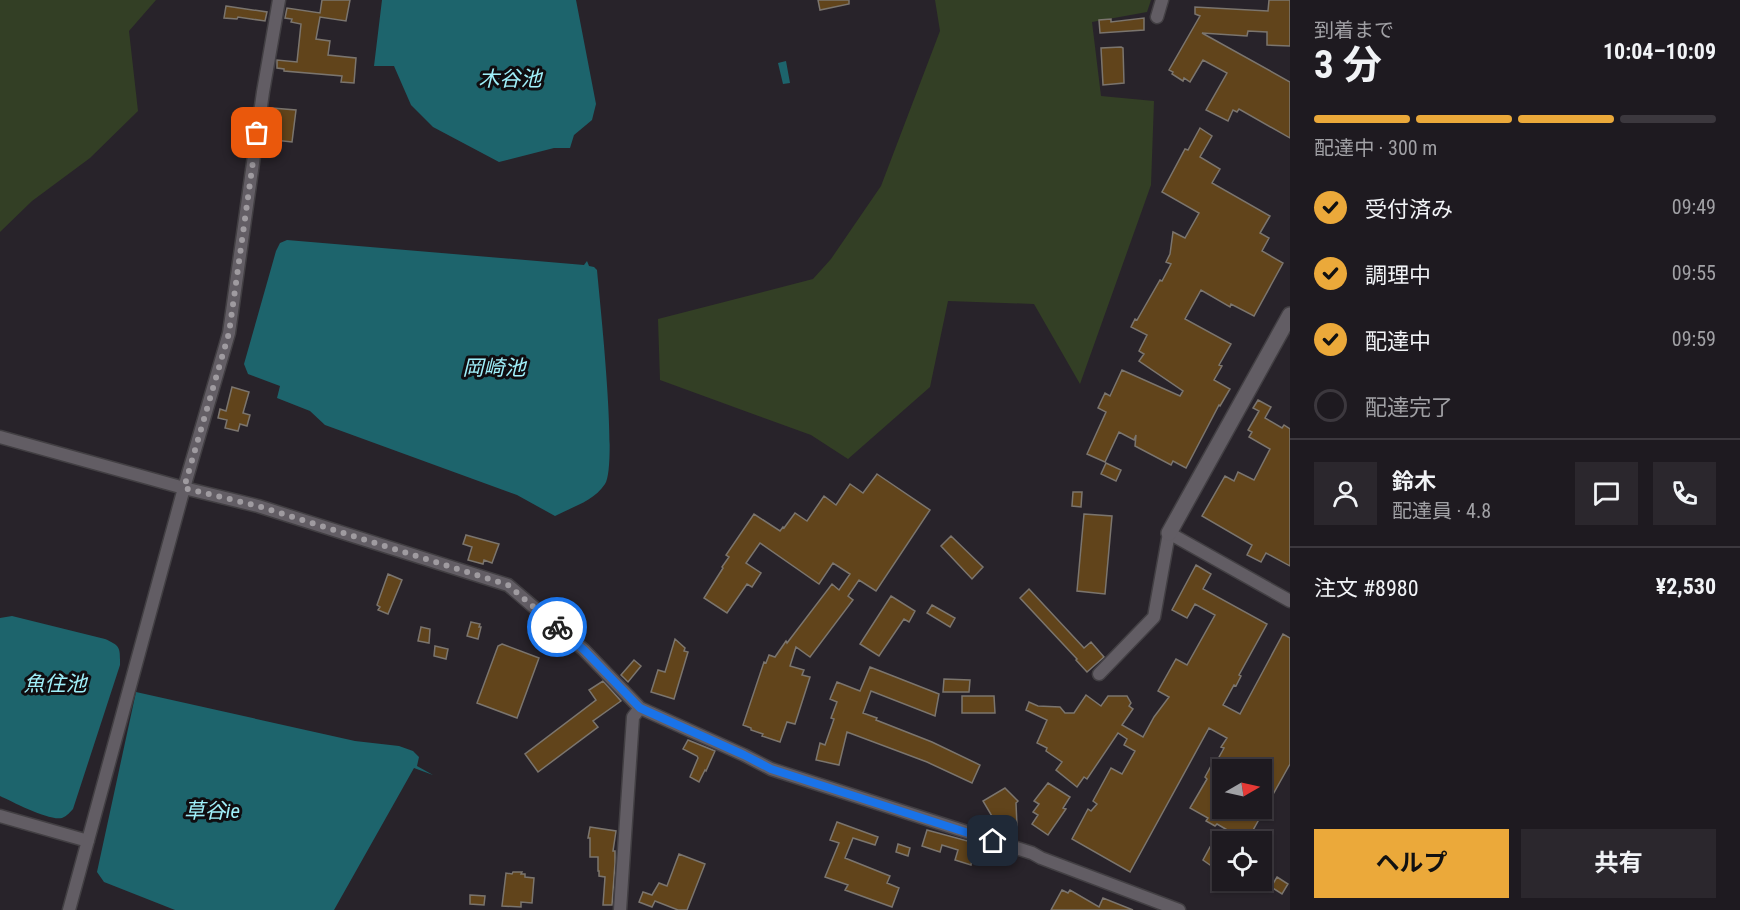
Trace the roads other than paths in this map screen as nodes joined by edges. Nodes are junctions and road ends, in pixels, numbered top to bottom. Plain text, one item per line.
1 (279, 0) edge
2 (1162, 0) edge
3 (1157, 17) dead end
4 (1290, 315) edge
5 (0, 437) edge
6 (184, 488) junction
7 (1169, 533) junction
8 (1290, 601) edge
9 (1099, 674) dead end
10 (640, 708) junction
11 (0, 816) edge
12 (88, 841) junction
13 (69, 910) edge
14 (620, 910) edge
15 (1179, 910) edge

1 - 6 street
2 - 3 street
4 - 7 street
5 - 6 street
6 - 10 street
6 - 12 street
7 - 8 street
7 - 9 street
10 - 14 street
10 - 15 street
11 - 12 street
12 - 13 street

